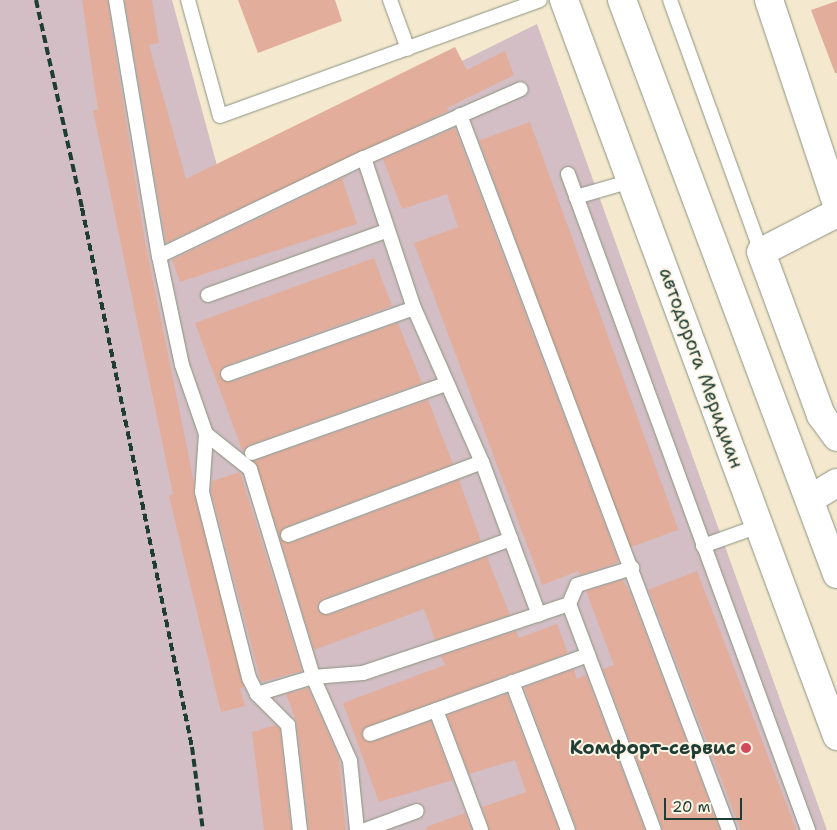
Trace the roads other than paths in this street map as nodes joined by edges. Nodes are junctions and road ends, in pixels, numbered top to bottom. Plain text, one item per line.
1 (116, 0) edge
2 (188, 0) edge
3 (390, 0) edge
4 (564, 0) edge
5 (622, 0) edge
6 (670, 0) edge
7 (769, 0) edge
8 (531, 2) edge
9 (408, 49) junction
10 (521, 89) dead end
11 (460, 115) junction
12 (364, 158) junction
13 (568, 174) dead end
14 (631, 181) junction
15 (576, 197) junction
16 (837, 204) edge
17 (837, 213) edge
18 (386, 231) junction
19 (761, 252) junction
20 (159, 256) junction
21 (208, 295) dead end
22 (414, 308) junction
23 (228, 374) dead end
24 (446, 384) junction
25 (206, 434) junction
26 (837, 437) edge
27 (252, 453) dead end
28 (482, 462) junction
29 (837, 483) edge
30 (810, 500) junction
31 (759, 526) junction
32 (288, 535) dead end
33 (511, 540) junction
34 (703, 546) junction
35 (632, 568) junction
36 (837, 574) edge
37 (569, 604) junction
38 (326, 607) dead end
39 (538, 615) junction
40 (588, 655) junction
41 (313, 677) junction
42 (512, 682) junction
43 (257, 694) junction
44 (436, 710) junction
45 (370, 734) dead end
46 (837, 736) edge
47 (417, 811) dead end
48 (300, 830) edge
49 (357, 830) edge
50 (365, 830) edge
51 (481, 830) edge
52 (568, 830) edge
53 (654, 830) edge
54 (729, 830) edge
55 (808, 830) edge

1 - 20 lane
2 - 9 lane
3 - 9 lane
4 - 14 main road, автодорога Меридиан
5 - 30 main road
6 - 19 lane
7 - 16 main road
8 - 9 lane
10 - 11 lane
11 - 12 lane
11 - 35 lane
12 - 18 lane
12 - 20 lane
13 - 15 lane
14 - 15 lane
14 - 31 main road, автодорога Меридиан
15 - 34 lane
17 - 19 main road
18 - 21 lane
18 - 22 lane
19 - 26 main road
20 - 25 lane
22 - 23 lane
22 - 24 lane
24 - 27 lane
24 - 28 lane
25 - 41 lane
25 - 43 lane
28 - 32 lane
28 - 33 lane
29 - 30 main road
30 - 36 main road
31 - 34 lane
31 - 46 main road, автодорога Меридиан
33 - 38 lane
33 - 39 lane
34 - 55 lane
35 - 37 lane
35 - 54 lane
37 - 39 lane
37 - 40 lane
39 - 41 lane
40 - 42 lane
40 - 53 lane
41 - 43 lane
41 - 49 lane
42 - 44 lane
42 - 52 lane
43 - 48 lane
44 - 45 lane
44 - 51 lane
47 - 50 lane

